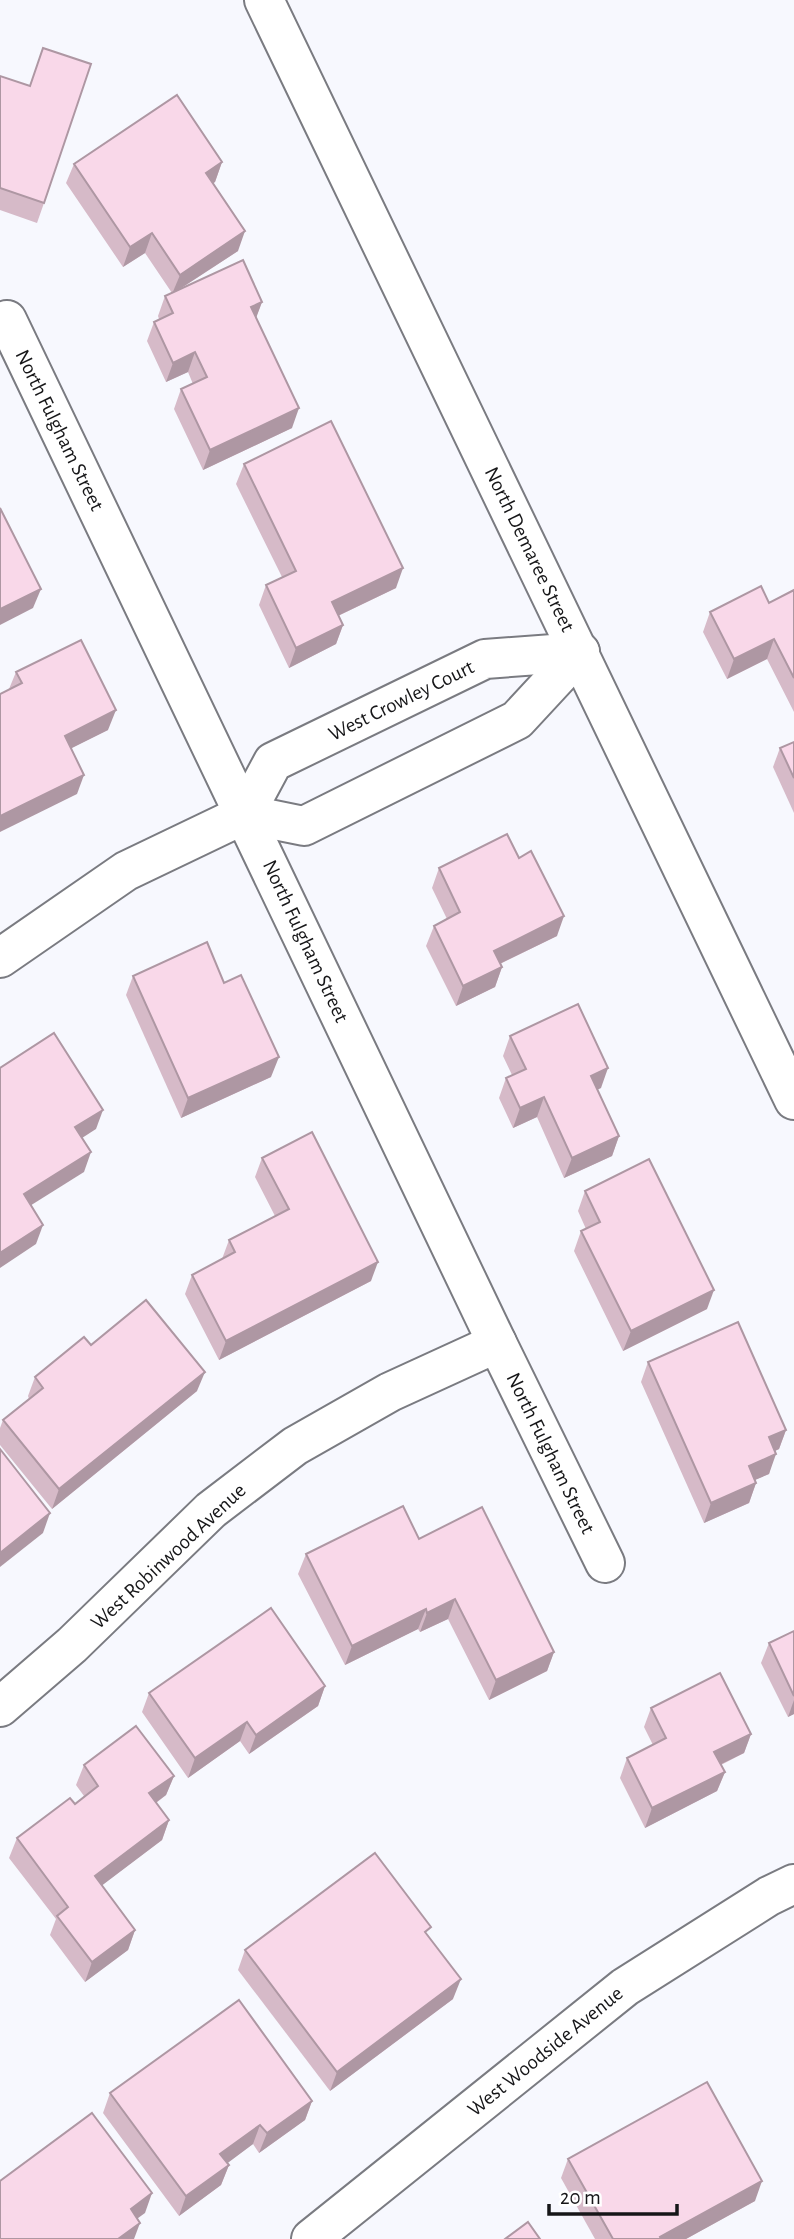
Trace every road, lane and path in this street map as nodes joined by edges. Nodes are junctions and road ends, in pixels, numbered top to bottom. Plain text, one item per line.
1 (264, 0) edge
2 (3, 322) edge
3 (580, 652) junction
4 (245, 814) junction
5 (0, 958) edge
6 (794, 1100) edge
7 (497, 1343) junction
8 (605, 1563) dead end
9 (0, 1707) edge
10 (794, 1884) edge
11 (311, 2239) edge

1 - 3 street, North Demaree Street
2 - 4 street, North Fulgham Street
3 - 4 street, West Crowley Court
3 - 4 street
3 - 6 street, North Demaree Street
4 - 5 street
4 - 7 street, North Fulgham Street
7 - 8 street, North Fulgham Street
7 - 9 street, West Robinwood Avenue
10 - 11 street, West Woodside Avenue

